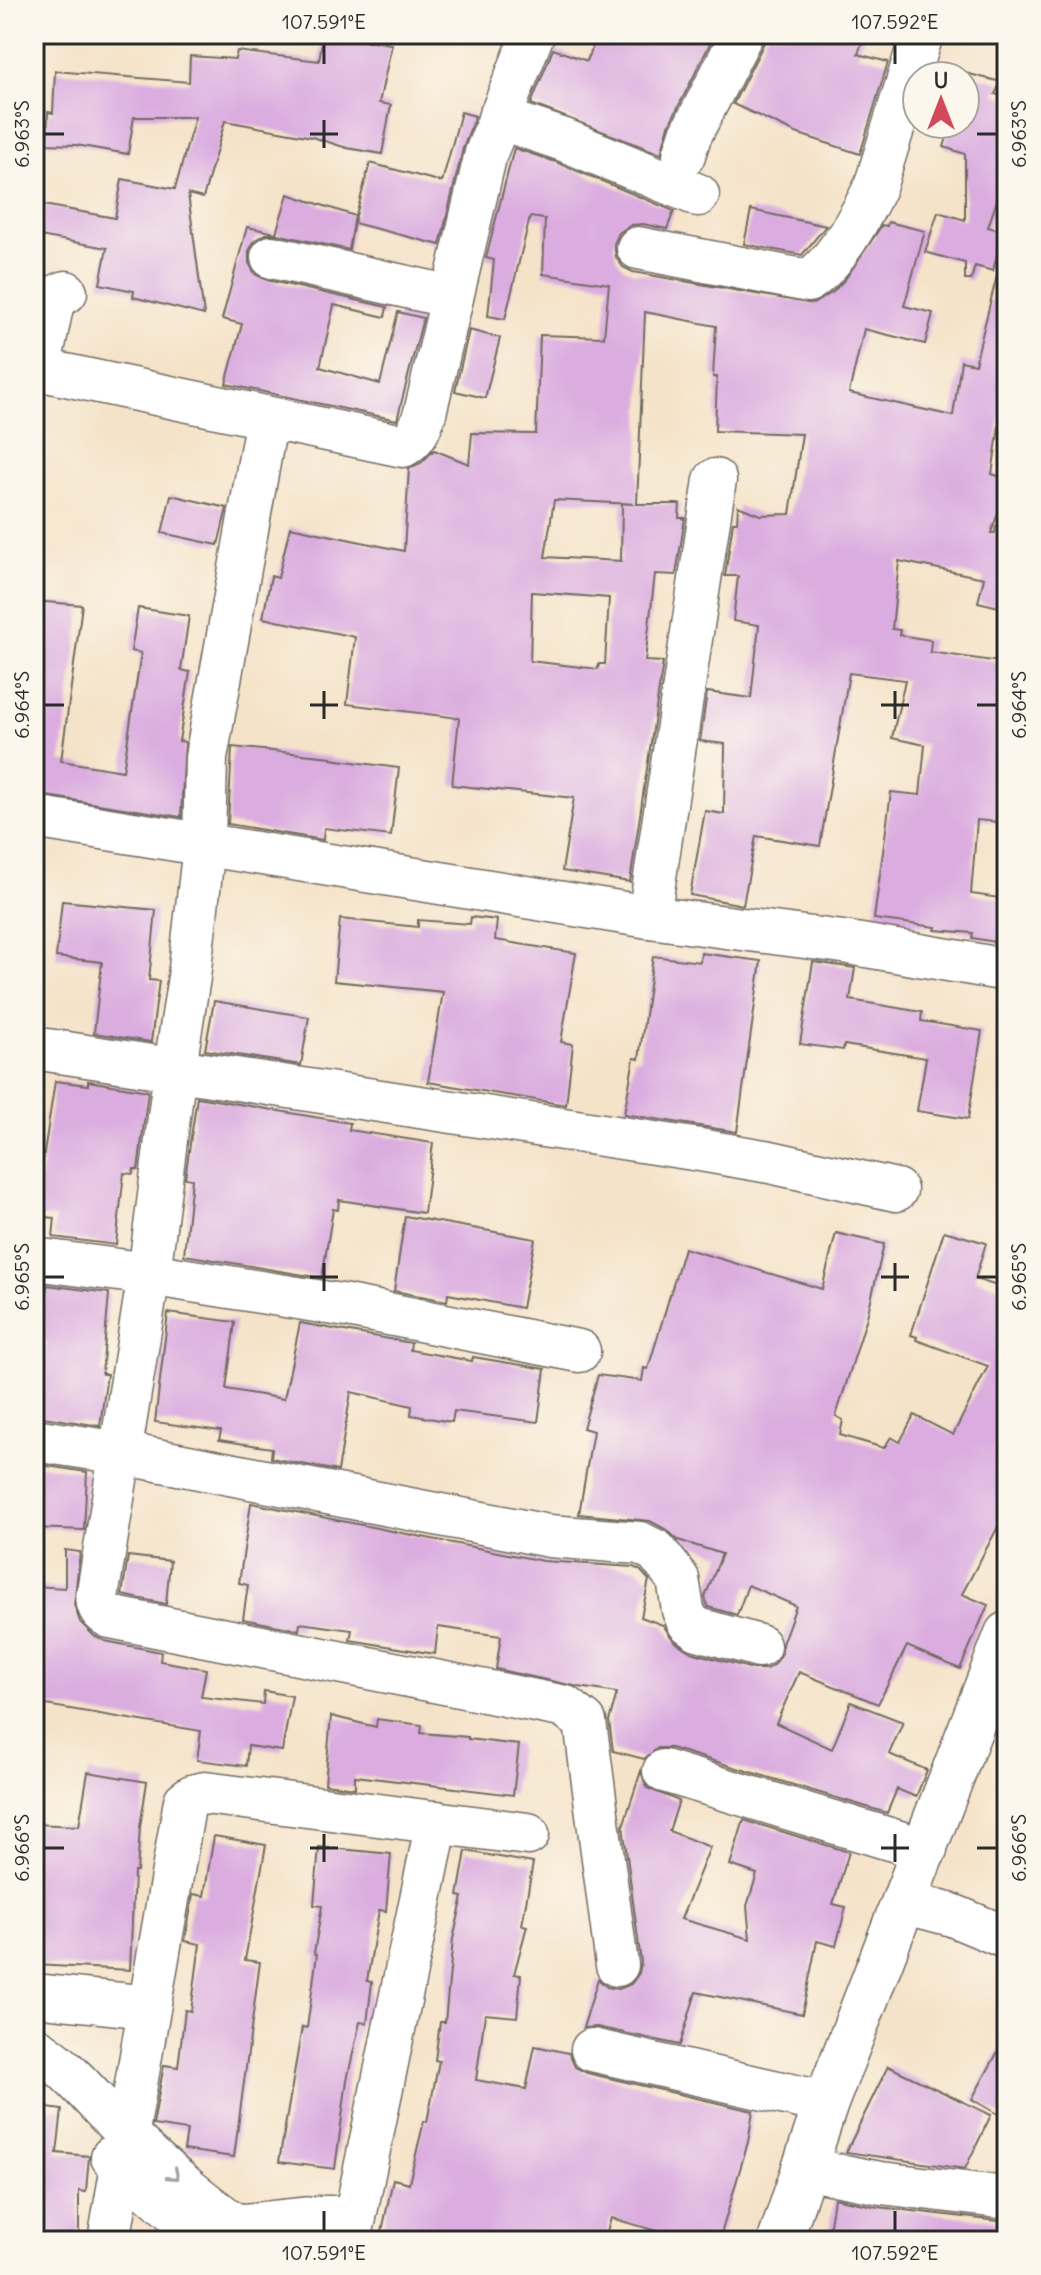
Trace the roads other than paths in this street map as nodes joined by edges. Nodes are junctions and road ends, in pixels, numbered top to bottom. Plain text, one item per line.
1 (533, 34) edge
2 (742, 34) edge
3 (922, 34) edge
4 (499, 118) junction
5 (684, 155) dead end
6 (698, 195) dead end
7 (638, 248) dead end
8 (272, 257) dead end
9 (452, 297) junction
10 (49, 308) edge
11 (267, 418) junction
12 (715, 480) dead end
13 (34, 817) edge
14 (204, 846) junction
15 (649, 917) junction
16 (1007, 970) edge
17 (34, 1048) edge
18 (175, 1072) junction
19 (896, 1190) dead end
20 (34, 1259) edge
21 (149, 1274) junction
22 (579, 1351) dead end
23 (34, 1440) edge
24 (121, 1453) junction
25 (1007, 1634) edge
26 (759, 1646) dead end
27 (664, 1771) dead end
28 (437, 1822) junction
29 (528, 1834) dead end
30 (926, 1850) junction
31 (903, 1902) junction
32 (1007, 1938) edge
33 (617, 1965) dead end
34 (34, 1995) edge
35 (149, 2007) junction
36 (592, 2050) dead end
37 (36, 2060) edge
38 (826, 2103) junction
39 (124, 2151) junction
40 (803, 2168) junction
41 (1007, 2198) edge
42 (352, 2229) edge
43 (224, 2235) edge
44 (109, 2241) edge
45 (780, 2241) edge

1 - 4 street
2 - 5 street
3 - 7 street
4 - 6 street
4 - 9 street
8 - 9 street
9 - 11 street
10 - 11 street
11 - 14 street
12 - 15 street
13 - 14 street
14 - 15 street
14 - 18 street
15 - 16 street
17 - 18 street
18 - 19 street
18 - 21 street
20 - 21 street
21 - 22 street
21 - 24 street
23 - 24 street
24 - 26 street
24 - 33 street
25 - 30 main road
27 - 30 street
28 - 29 street
28 - 35 street
28 - 42 street
30 - 31 main road
31 - 32 street
31 - 38 main road
34 - 35 street
35 - 39 street
36 - 38 street
37 - 39 street
38 - 40 main road
39 - 43 street
39 - 44 street
40 - 41 street
40 - 45 main road
42 - 43 street

